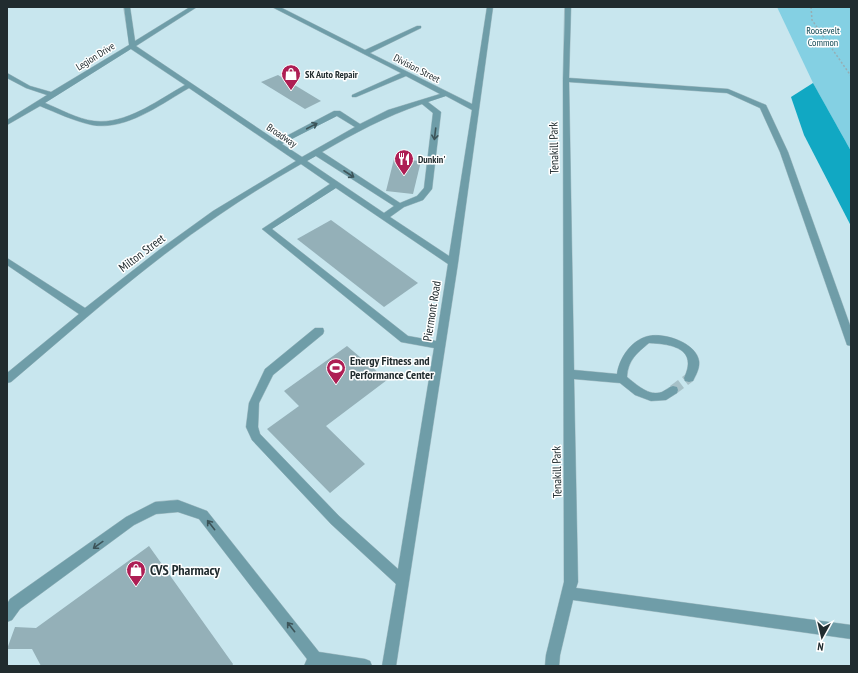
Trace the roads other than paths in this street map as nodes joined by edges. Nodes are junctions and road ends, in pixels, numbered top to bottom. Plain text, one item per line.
1 (127, 7) edge
2 (194, 7) edge
3 (275, 7) edge
4 (490, 7) edge
5 (568, 7) edge
6 (418, 27) dead end
7 (132, 46) junction
8 (366, 52) junction
9 (405, 74) junction
10 (7, 75) edge
11 (566, 80) junction
12 (189, 84) junction
13 (446, 94) junction
14 (52, 95) junction
15 (354, 96) dead end
16 (423, 102) junction
17 (39, 103) junction
18 (476, 109) junction
19 (7, 123) edge
20 (360, 127) junction
21 (277, 144) junction
22 (316, 152) junction
23 (301, 160) junction
24 (336, 184) junction
25 (398, 206) junction
26 (384, 216) junction
27 (7, 261) edge
28 (453, 263) junction
29 (85, 313) junction
30 (318, 331) dead end
31 (851, 342) edge
32 (439, 345) junction
33 (568, 374) junction
34 (689, 378) tunnel mouth
35 (7, 379) edge
36 (622, 379) junction
37 (673, 390) tunnel mouth
38 (401, 580) junction
39 (568, 593) junction
40 (7, 615) edge
41 (851, 632) edge
42 (313, 662) edge
43 (365, 666) edge
44 (389, 666) edge
45 (552, 666) edge

1 - 7 street
2 - 7 street, Legion Drive
3 - 8 street, Division Street
4 - 18 street, Piermont Road
5 - 11 street, Tenakill Park
6 - 8 street
7 - 12 street, Broadway
7 - 14 street, Legion Drive
8 - 9 street, Division Street
9 - 13 street, Division Street
9 - 15 street
10 - 14 street
11 - 31 street
11 - 33 street, Tenakill Park
12 - 17 street
12 - 21 street, Broadway
13 - 16 street, Milton Street
13 - 18 street, Division Street
14 - 17 street, Legion Drive
16 - 20 street, Milton Street
16 -> 25 street
17 - 19 street, Legion Drive
18 - 28 street, Piermont Road
21 -> 20 street
20 - 22 street, Milton Street
21 - 23 street, Broadway
22 - 23 street, Milton Street
22 -> 25 street
23 - 24 street, Broadway
23 - 29 street, Milton Street
24 - 26 street, Broadway
24 - 32 street
25 - 26 street
26 - 28 street, Broadway
27 - 29 street
28 - 32 street, Piermont Road
29 - 35 street, Milton Street
30 - 38 street
32 - 38 street, Piermont Road
33 - 36 street
33 - 39 street, Tenakill Park
34 - 36 street
36 - 37 street
38 - 44 street, Piermont Road
39 - 41 street
39 - 45 street, Tenakill Park
42 -> 40 street
42 - 43 street

